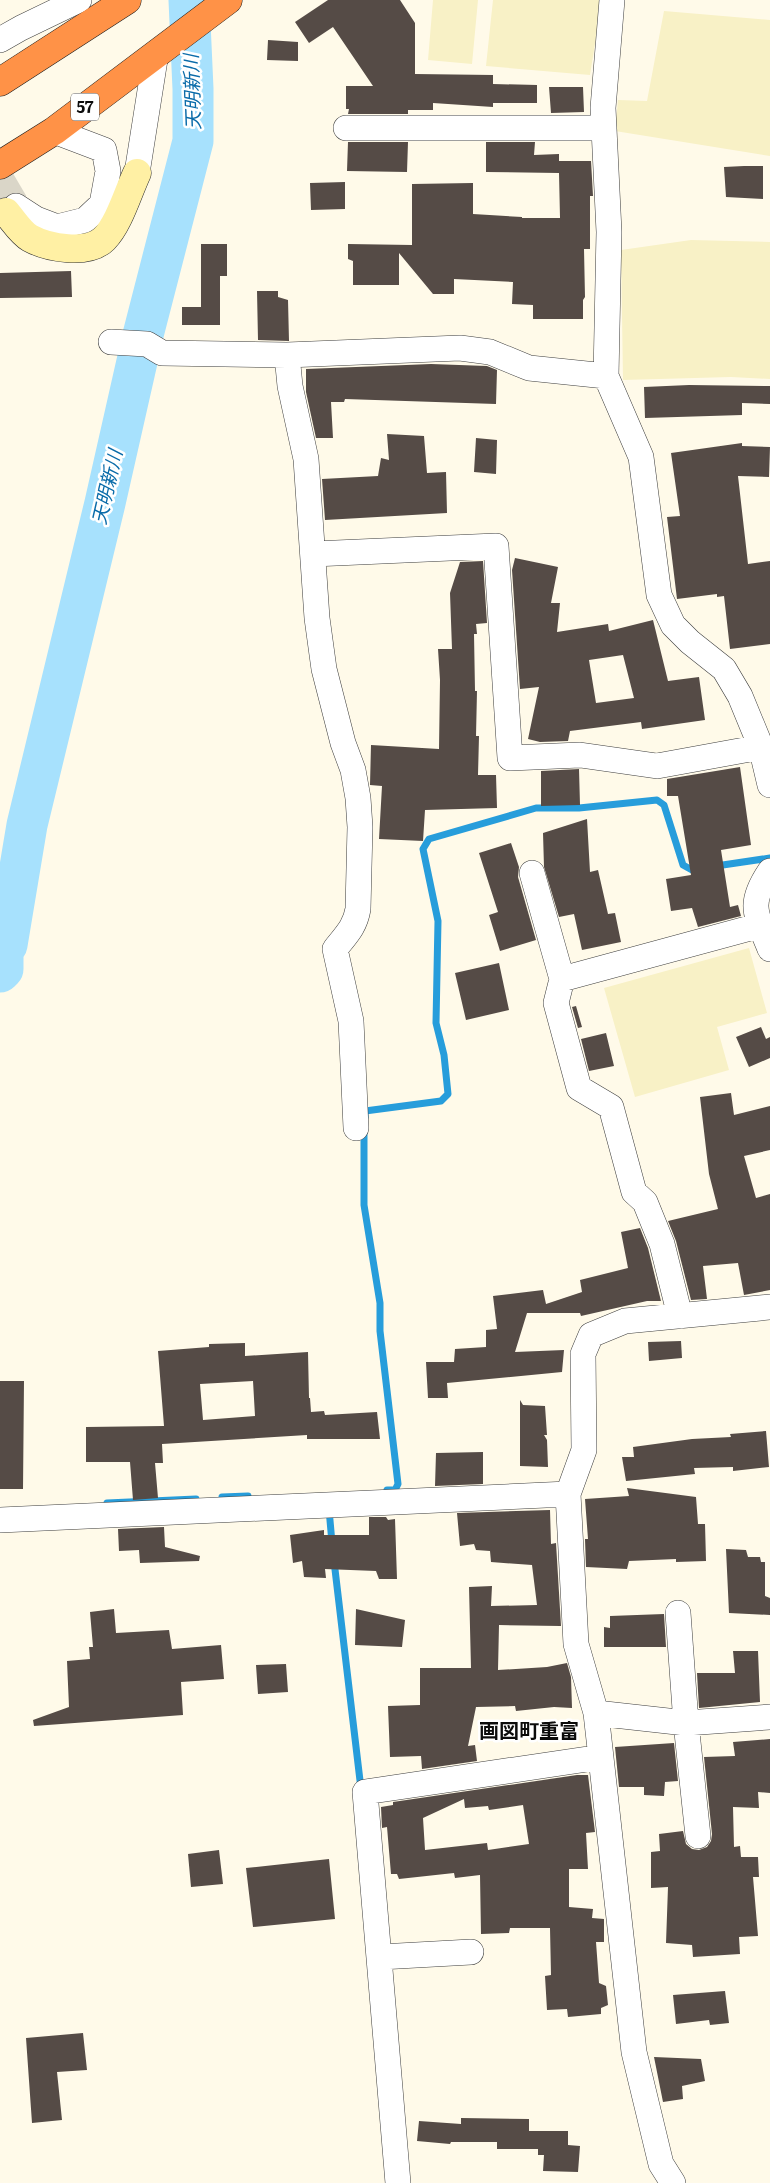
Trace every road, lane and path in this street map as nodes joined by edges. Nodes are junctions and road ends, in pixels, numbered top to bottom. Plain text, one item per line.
1 (79, 0) edge
2 (127, 0) edge
3 (612, 0) edge
4 (226, 2) edge
5 (0, 40) edge
6 (161, 49) junction
7 (0, 82) edge
8 (346, 128) dead end
9 (604, 128) junction
10 (54, 131) junction
11 (0, 165) edge
12 (137, 172) joint
13 (11, 209) joint
14 (129, 343) dead end
15 (287, 355) junction
16 (606, 376) junction
17 (313, 554) junction
18 (760, 747) junction
19 (770, 785) edge
20 (770, 871) edge
21 (532, 873) dead end
22 (761, 925) junction
23 (770, 949) edge
24 (562, 979) junction
25 (356, 1128) dead end
26 (770, 1307) edge
27 (680, 1316) junction
28 (568, 1494) junction
29 (0, 1520) edge
30 (678, 1613) dead end
31 (596, 1713) junction
32 (770, 1718) edge
33 (686, 1723) junction
34 (601, 1756) junction
35 (698, 1836) dead end
36 (471, 1952) dead end
37 (380, 1957) junction
38 (398, 2183) edge
39 (673, 2183) edge

1 - 5 street
2 - 7 highway
3 - 9 street
4 - 6 highway, 57
6 - 10 highway, 57
6 - 12 street
8 - 9 street
9 - 16 street
10 - 11 highway, 57
10 - 13 street
12 - 13 street
14 - 15 street
15 - 16 street
15 - 17 street
16 - 18 street
17 - 18 street
17 - 25 street
18 - 19 street
20 - 22 street
21 - 24 street
22 - 23 street
22 - 24 street
24 - 27 street
26 - 27 street
27 - 28 street
28 - 29 street
28 - 31 street
30 - 33 street
31 - 33 street
31 - 34 street
32 - 33 street
33 - 35 street
34 - 37 street
34 - 39 street
36 - 37 street
37 - 38 street

